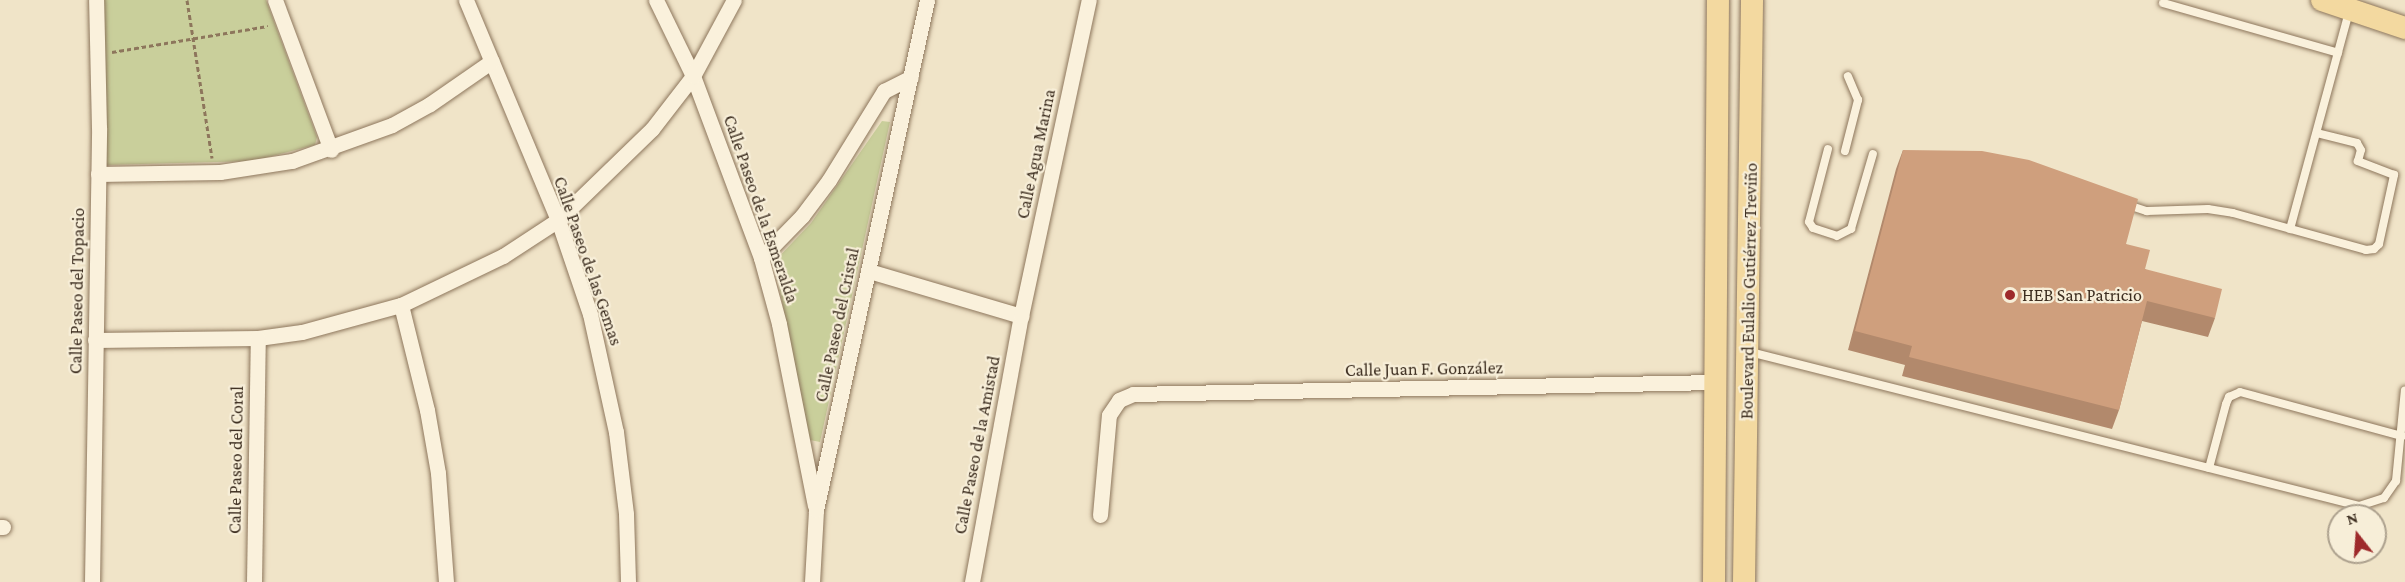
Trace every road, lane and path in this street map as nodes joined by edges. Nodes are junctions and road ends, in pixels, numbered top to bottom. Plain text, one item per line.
1 (96, 0) edge
2 (187, 0) edge
3 (275, 0) edge
4 (466, 0) edge
5 (656, 0) edge
6 (734, 0) edge
7 (927, 0) edge
8 (1089, 0) edge
9 (1718, 0) edge
10 (1752, 0) edge
11 (2322, 0) edge
12 (2163, 3) dead end
13 (2350, 8) junction
14 (266, 17) dead end
15 (269, 26) junction
16 (2405, 28) edge
17 (271, 34) dead end
18 (193, 38) junction
19 (107, 42) dead end
20 (2338, 53) junction
21 (492, 61) junction
22 (693, 76) junction
23 (1848, 76) dead end
24 (911, 77) junction
25 (2317, 134) junction
26 (1828, 149) dead end
27 (331, 150) junction
28 (1845, 151) dead end
29 (1752, 154) junction
30 (1873, 154) dead end
31 (201, 160) dead end
32 (212, 160) junction
33 (222, 160) dead end
34 (98, 174) junction
35 (1716, 179) junction
36 (2122, 203) edge
37 (558, 220) junction
38 (2290, 229) junction
39 (761, 258) junction
40 (869, 271) junction
41 (401, 304) junction
42 (1021, 316) junction
43 (258, 338) junction
44 (95, 340) junction
45 (1748, 352) junction
46 (1716, 382) junction
47 (2405, 390) edge
48 (2402, 436) junction
49 (2210, 468) junction
50 (816, 510) junction
51 (1100, 515) dead end
52 (92, 582) edge
53 (254, 582) edge
54 (446, 582) edge
55 (628, 582) edge
56 (812, 582) edge
57 (972, 582) edge
58 (1714, 582) edge
59 (1744, 582) edge

1 - 34 street, Calle Paseo del Topacio
2 - 18 path
3 - 27 street
4 - 21 street, Calle Paseo de las Gemas
5 - 22 street, Calle Paseo de la Esmeralda
6 - 22 street
7 - 24 street, Calle Paseo del Cristal
8 - 42 street, Calle Agua Marina
9 - 35 main road, Boulevard Eulalio Gutiérrez Treviño
10 - 29 main road, Boulevard Eulalio Gutiérrez Treviño
11 - 13 main road
12 - 20 lane
13 - 16 main road
13 - 20 lane
14 - 15 path
15 - 17 path
15 - 18 path
18 - 19 path
18 - 32 path
20 - 25 lane
21 - 27 street
21 - 37 street, Calle Paseo de las Gemas
22 - 37 street
22 - 39 street, Calle Paseo de la Esmeralda
23 - 28 lane
24 - 39 street
24 - 40 street, Calle Paseo del Cristal
25 - 38 lane
25 - 38 lane
26 - 30 lane
27 - 34 street
29 - 35 main road
29 - 45 main road, Boulevard Eulalio Gutiérrez Treviño
31 - 32 path
32 - 33 path
34 - 44 street, Calle Paseo del Topacio
35 - 46 main road, Boulevard Eulalio Gutiérrez Treviño
36 - 38 lane
37 - 41 street
37 - 55 street, Calle Paseo de las Gemas
39 - 50 street, Calle Paseo de la Esmeralda
40 - 42 street
40 - 50 street, Calle Paseo del Cristal
41 - 43 street
41 - 54 street
42 - 57 street, Calle Paseo de la Amistad
43 - 44 street
43 - 53 street, Calle Paseo del Coral
44 - 52 street, Calle Paseo del Topacio
45 - 49 lane
45 - 59 main road, Boulevard Eulalio Gutiérrez Treviño
46 - 51 street, Calle Juan F. González
46 - 58 main road, Boulevard Eulalio Gutiérrez Treviño
47 - 48 lane
48 - 49 lane
48 - 49 lane
50 - 56 street, Calle Paseo del Cristal

